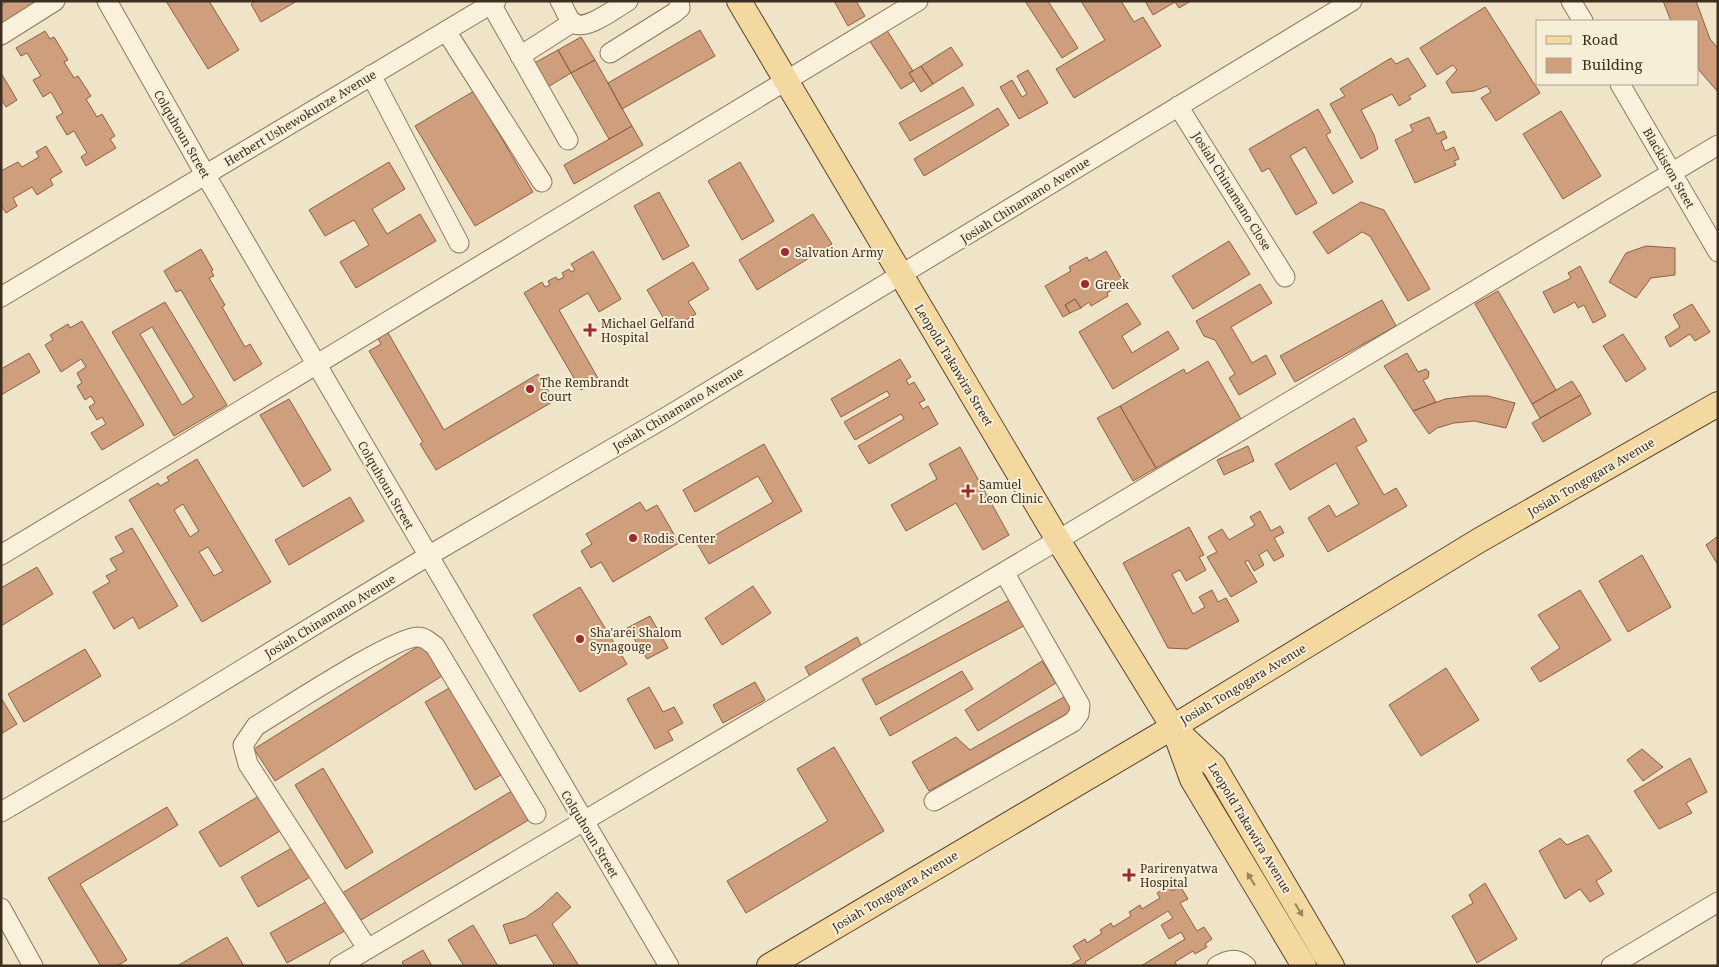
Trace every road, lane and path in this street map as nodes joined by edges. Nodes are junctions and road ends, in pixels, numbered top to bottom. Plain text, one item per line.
1 (55, 1) edge
2 (106, 1) edge
3 (560, 1) edge
4 (628, 1) edge
5 (679, 1) edge
6 (739, 1) edge
7 (918, 1) edge
8 (1352, 1) edge
9 (1571, 1) edge
10 (494, 3) edge
11 (1582, 20) edge
12 (572, 22) junction
13 (446, 31) junction
14 (1, 35) edge
15 (610, 53) dead end
16 (520, 56) junction
17 (371, 75) junction
18 (786, 81) junction
19 (1621, 85) edge
20 (1178, 106) junction
21 (568, 140) dead end
22 (1718, 145) edge
23 (1672, 172) junction
24 (205, 174) junction
25 (542, 182) dead end
26 (459, 243) dead end
27 (1718, 252) edge
28 (901, 276) junction
29 (1285, 277) dead end
30 (1, 297) edge
31 (316, 365) junction
32 (1718, 404) edge
33 (1058, 540) junction
34 (1, 555) edge
35 (428, 556) junction
36 (1004, 572) junction
37 (1173, 727) junction
38 (934, 801) dead end
39 (1, 812) edge
40 (536, 814) dead end
41 (583, 822) junction
42 (1718, 902) edge
43 (1, 908) edge
44 (367, 948) junction
45 (33, 966) edge
46 (339, 966) edge
47 (669, 966) edge
48 (769, 966) edge
49 (1217, 966) edge
50 (1246, 966) edge
51 (1304, 966) edge
52 (1332, 966) edge
53 (1611, 966) edge

1 - 14 street
2 - 24 street, Colquhoun Street
3 - 12 street
4 - 12 street
5 - 15 street
6 - 18 main road, Leopold Takawira Street
7 - 18 street
8 - 20 street, Josiah Chinamano Avenue
9 - 11 street
10 - 13 street, Herbert Ushewokunze Avenue
10 - 16 street
12 - 16 street
13 - 17 street, Herbert Ushewokunze Avenue
13 - 25 street
16 - 21 street
17 - 24 street, Herbert Ushewokunze Avenue
17 - 26 street
18 - 28 main road, Leopold Takawira Street
18 - 31 street
19 - 23 street, Blackiston Steet
20 - 28 street, Josiah Chinamano Avenue
20 - 29 street, Josiah Chinamano Close
22 - 23 street
23 - 27 street, Blackiston Steet
23 - 33 street
24 - 30 street, Herbert Ushewokunze Avenue
24 - 31 street, Colquhoun Street
28 - 33 main road, Leopold Takawira Street
28 - 35 street, Josiah Chinamano Avenue
31 - 34 street
31 - 35 street, Colquhoun Street
32 - 37 main road, Josiah Tongogara Avenue
33 - 36 street
33 - 37 main road, Leopold Takawira Street
35 - 39 street, Josiah Chinamano Avenue
35 - 41 street, Colquhoun Street
36 - 38 street
36 - 41 street
37 - 48 main road, Josiah Tongogara Avenue
51 -> 37 main road, Leopold Takawira Avenue
37 -> 52 main road, Leopold Takawira Avenue
40 - 44 street
41 - 44 street
41 - 47 street, Colquhoun Street
42 - 53 street
43 - 45 street
44 - 46 street
49 - 50 street

